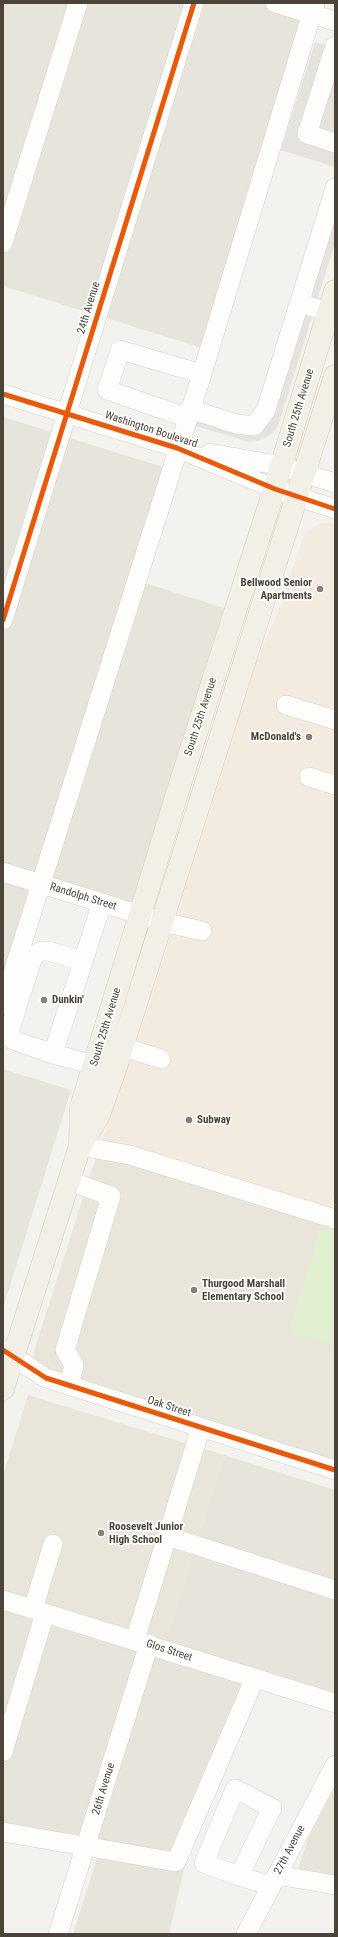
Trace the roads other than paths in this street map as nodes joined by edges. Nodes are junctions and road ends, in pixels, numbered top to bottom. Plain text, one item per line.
1 (78, 3) edge
2 (194, 3) edge
3 (275, 3) edge
4 (313, 9) edge
5 (335, 21) edge
6 (335, 46) edge
7 (332, 65) edge
8 (335, 144) edge
9 (335, 188) edge
10 (3, 243) edge
11 (335, 291) edge
12 (299, 303) junction
13 (328, 312) junction
14 (202, 374) junction
15 (335, 376) edge
16 (3, 394) edge
17 (66, 413) junction
18 (189, 413) junction
19 (177, 448) junction
20 (281, 466) junction
21 (305, 474) junction
22 (335, 483) edge
23 (274, 489) junction
24 (298, 497) junction
25 (335, 509) edge
26 (3, 620) edge
27 (286, 705) dead end
28 (335, 720) edge
29 (309, 777) dead end
30 (333, 782) edge
31 (180, 784) junction
32 (204, 791) junction
33 (3, 872) edge
34 (40, 884) junction
35 (102, 903) junction
36 (140, 915) junction
37 (163, 922) junction
38 (202, 931) dead end
39 (83, 961) junction
40 (3, 1004) edge
41 (123, 1046) junction
42 (53, 1054) junction
43 (161, 1059) dead end
44 (94, 1065) junction
45 (80, 1146) junction
46 (68, 1181) junction
47 (335, 1219) edge
48 (8, 1354) edge
49 (69, 1386) junction
50 (3, 1388) edge
51 (201, 1427) junction
52 (335, 1470) edge
53 (167, 1536) junction
54 (53, 1544) dead end
55 (335, 1590) edge
56 (3, 1600) edge
57 (39, 1611) junction
58 (142, 1642) junction
59 (255, 1678) junction
60 (335, 1704) edge
61 (3, 1752) edge
62 (335, 1765) edge
63 (3, 1832) edge
64 (86, 1846) junction
65 (239, 1876) dead end
66 (274, 1880) junction
67 (335, 1885) edge
68 (58, 1934) edge
69 (246, 1934) edge

1 - 10 street
2 - 17 street, 24th Avenue
3 - 4 street
4 - 5 street
4 - 14 street
6 - 7 street
7 - 8 street
9 - 12 street
11 - 13 main road, South 25th Avenue
12 - 13 street
12 - 18 street
13 - 20 main road, South 25th Avenue
14 - 18 street
14 - 18 street
15 - 21 main road, South 25th Avenue
16 - 17 street, Washington Boulevard
17 - 19 street, Washington Boulevard
17 - 26 street, 24th Avenue
18 - 19 street
19 - 20 street, Washington Boulevard
19 - 23 street, Washington Boulevard
19 - 34 street
20 - 21 street, Washington Boulevard
20 - 23 main road, South 25th Avenue
21 - 22 street, Washington Boulevard
21 - 24 main road, South 25th Avenue
23 - 24 street, Washington Boulevard
23 - 31 main road, South 25th Avenue
24 - 25 street, Washington Boulevard
24 - 32 main road, South 25th Avenue
27 - 28 street
29 - 30 street
31 - 32 main road
31 - 36 main road, South 25th Avenue
32 - 37 main road, South 25th Avenue
33 - 34 street, Randolph Street
34 - 35 street, Randolph Street
34 - 40 street
35 - 36 street, Randolph Street
35 - 39 street
36 - 37 street, Randolph Street
36 - 44 main road, South 25th Avenue
37 - 38 street, Randolph Street
37 - 41 main road, South 25th Avenue
39 - 42 street
39 - 42 street
41 - 43 street
41 - 45 main road, South 25th Avenue
42 - 44 street
44 - 45 main road, South 25th Avenue
45 - 46 main road, South 25th Avenue
45 - 47 street
46 - 48 main road, South 25th Avenue
46 - 49 street
48 - 49 street, Oak Street
48 - 50 main road, South 25th Avenue
49 - 51 street, Oak Street
51 - 52 street, Oak Street
51 - 53 street, 26th Avenue
53 - 55 street
53 - 58 street, 26th Avenue
54 - 57 street
56 - 57 street, Glos Street
57 - 58 street, Glos Street
57 - 61 street
58 - 59 street, Glos Street
58 - 64 street, 26th Avenue
59 - 60 street, Glos Street
59 - 64 street
62 - 66 street, 27th Avenue
63 - 64 street
64 - 68 street, 26th Avenue
65 - 66 street
66 - 67 street
66 - 69 street, 27th Avenue

